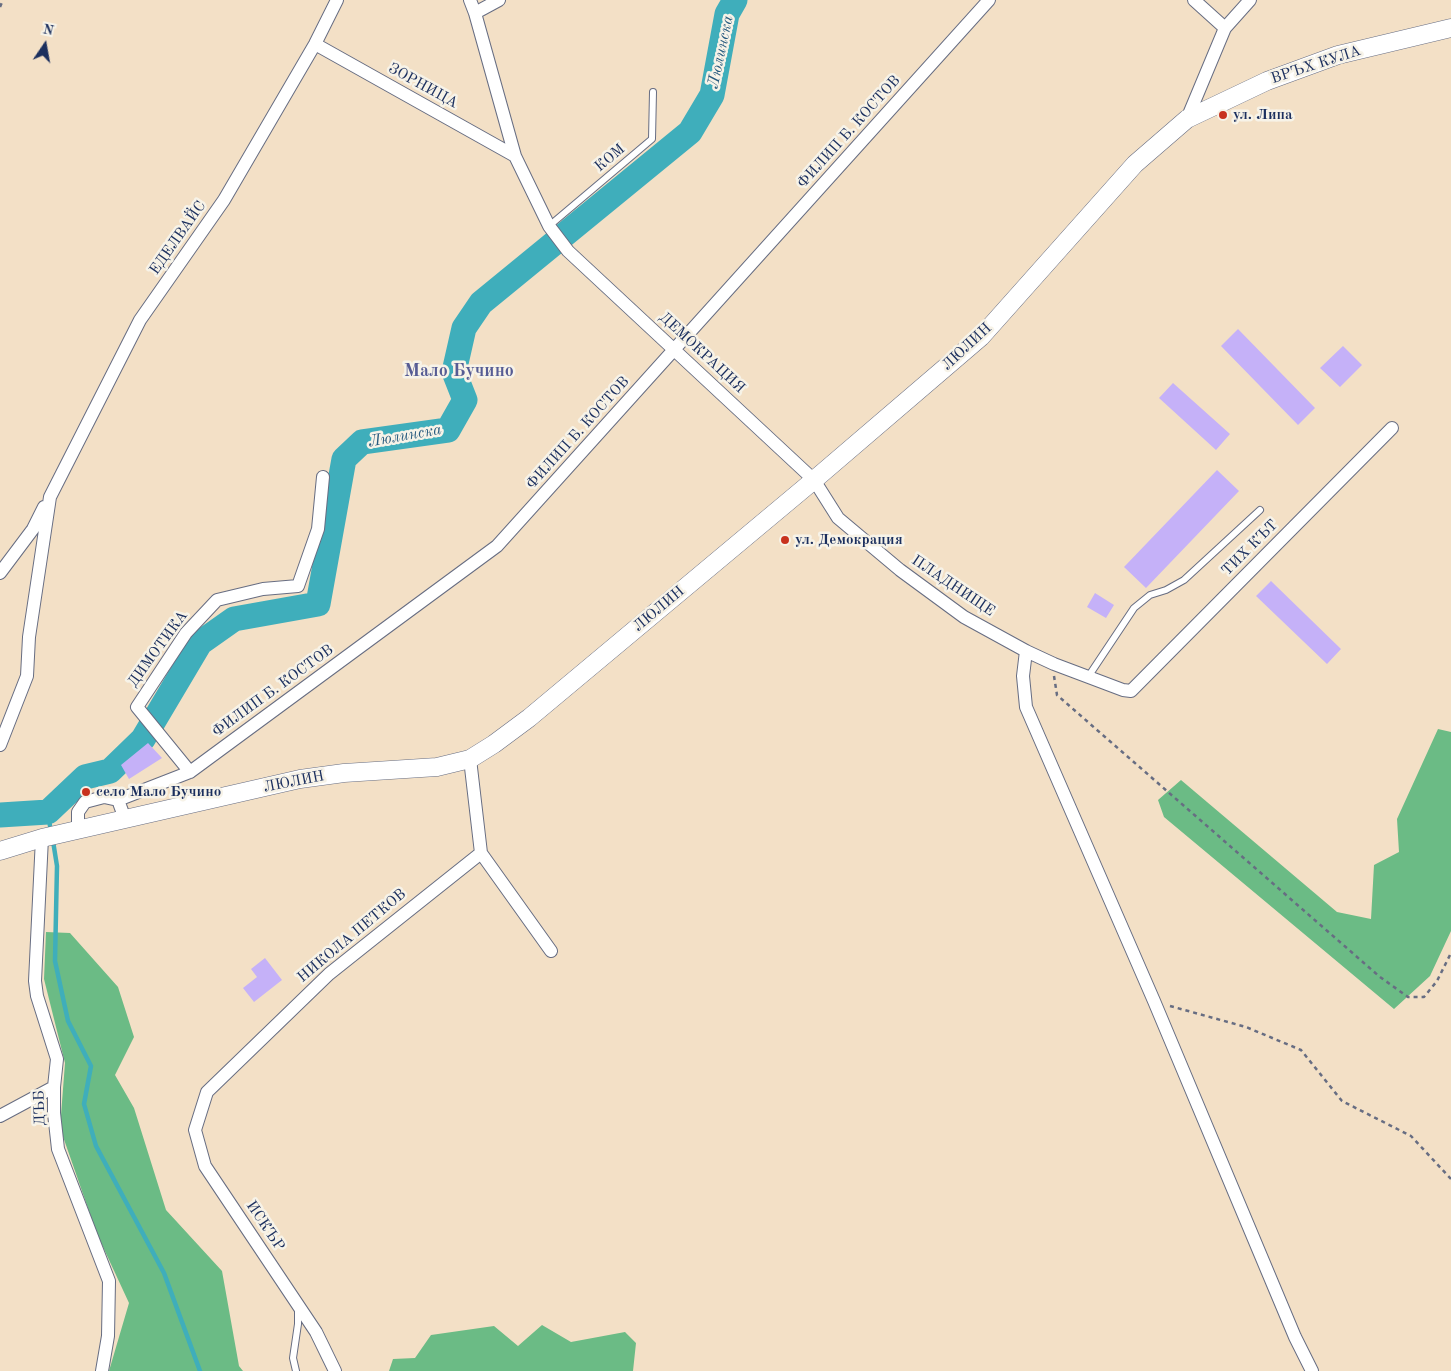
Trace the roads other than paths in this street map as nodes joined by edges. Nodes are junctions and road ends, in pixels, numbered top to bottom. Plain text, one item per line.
1 (337, 0) edge
2 (470, 0) edge
3 (499, 0) edge
4 (990, 0) edge
5 (1194, 0) edge
6 (1250, 0) edge
7 (475, 14) junction
8 (1225, 28) junction
9 (1451, 28) edge
10 (315, 44) junction
11 (653, 92) dead end
12 (1187, 119) junction
13 (515, 156) junction
14 (549, 226) junction
15 (675, 350) junction
16 (1392, 428) dead end
17 (323, 477) dead end
18 (814, 480) junction
19 (50, 497) junction
20 (1260, 510) dead end
21 (0, 573) edge
22 (1026, 651) junction
23 (1088, 677) junction
24 (1131, 691) joint
25 (0, 745) edge
26 (470, 760) junction
27 (190, 772) junction
28 (118, 800) junction
29 (125, 819) junction
30 (78, 830) junction
31 (42, 838) junction
32 (0, 851) edge
33 (481, 853) junction
34 (551, 951) dead end
35 (54, 1087) junction
36 (207, 1092) joint
37 (0, 1116) edge
38 (298, 1304) junction
39 (102, 1371) edge
40 (296, 1371) edge
41 (335, 1371) edge
42 (1312, 1371) edge

1 - 10 street, ЕДЕЛВАЙС
2 - 7 street, ДЕМОКРАЦИЯ
3 - 7 street
4 - 15 street, ФИЛИП Б. КОСТОВ
5 - 8 street
6 - 8 street
7 - 13 street, ДЕМОКРАЦИЯ
8 - 12 street
9 - 12 street, ВРЪХ КУЛА
10 - 13 street, ЗОРНИЦА
10 - 19 street, ЕДЕЛВАЙС
11 - 14 lane, КОМ
12 - 18 street, ЛЮЛИН
13 - 14 street, ДЕМОКРАЦИЯ
14 - 15 street, ДЕМОКРАЦИЯ
15 - 18 street, ДЕМОКРАЦИЯ
15 - 27 street, ФИЛИП Б. КОСТОВ
16 - 24 street, ТИХ КЪТ
17 - 27 street, ДИМОТИКА
18 - 22 street, ПЛАДНИЩЕ
18 - 26 street, ЛЮЛИН
19 - 21 street, ЕДЕЛВАЙС
19 - 25 street, ЕДЕЛВАЙС
20 - 23 lane
22 - 23 street, ПЛАДНИЩЕ
22 - 42 street
23 - 24 street, ПЛАДНИЩЕ
26 - 29 street, ЛЮЛИН
26 - 33 street
27 - 28 street, ФИЛИП Б. КОСТОВ
28 - 29 street
28 - 30 street
29 - 30 street, ЛЮЛИН
30 - 31 street, ЛЮЛИН
31 - 32 street, ЛЮЛИН
31 - 35 street, ДЪБ
33 - 34 street
33 - 36 street, НИКОЛА ПЕТКОВ
35 - 37 street
35 - 39 street, ДЪБ
36 - 38 street, ИСКЪР
38 - 40 lane
38 - 41 street, ИСКЪР

